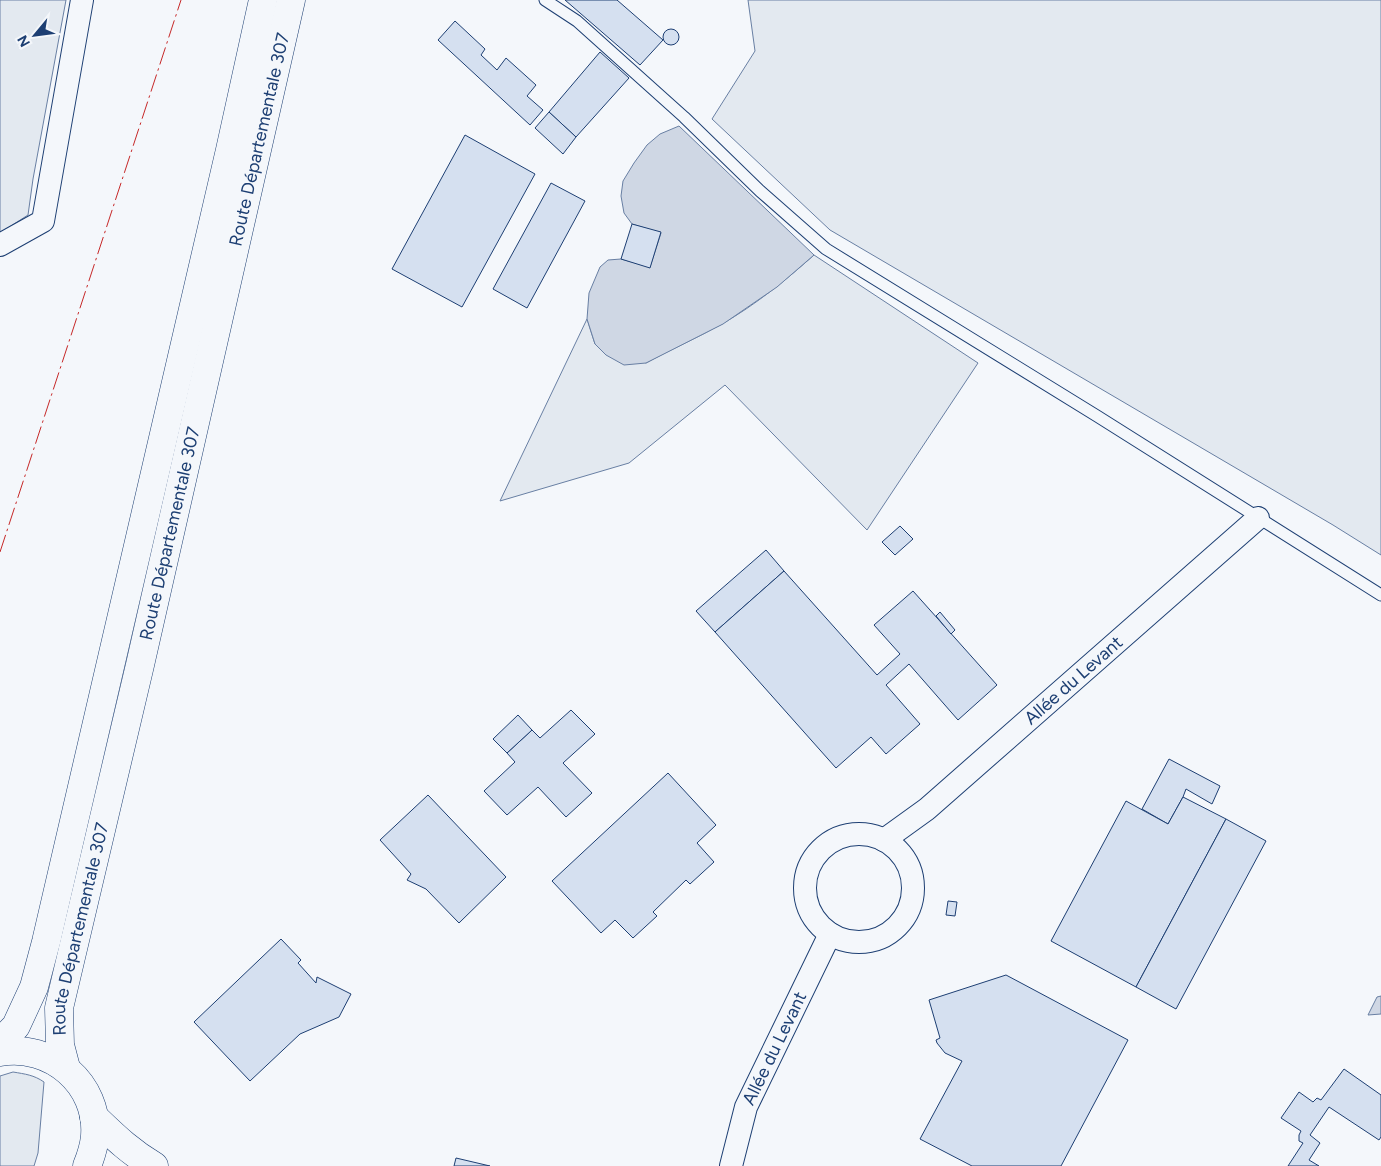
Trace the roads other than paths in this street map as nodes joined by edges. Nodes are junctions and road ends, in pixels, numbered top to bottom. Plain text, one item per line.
1 (82, 0) edge
2 (263, 0) edge
3 (291, 0) edge
4 (545, 0) edge
5 (0, 245) edge
6 (1258, 518) junction
7 (1381, 595) edge
8 (884, 840) junction
9 (830, 934) junction
10 (0, 1043) edge
11 (0, 1052) edge
12 (66, 1068) junction
13 (94, 1117) junction
14 (87, 1166) edge
15 (154, 1166) edge
16 (731, 1166) edge

1 - 5 street
2 - 10 main road, Route Départementale 307
3 - 12 main road, Route Départementale 307
4 - 6 lane
6 - 7 lane
6 - 8 street, Allée du Levant
8 - 9 street
8 - 9 street
9 - 16 street, Allée du Levant
11 - 12 main road
12 - 13 main road
13 - 14 main road
13 - 15 main road

